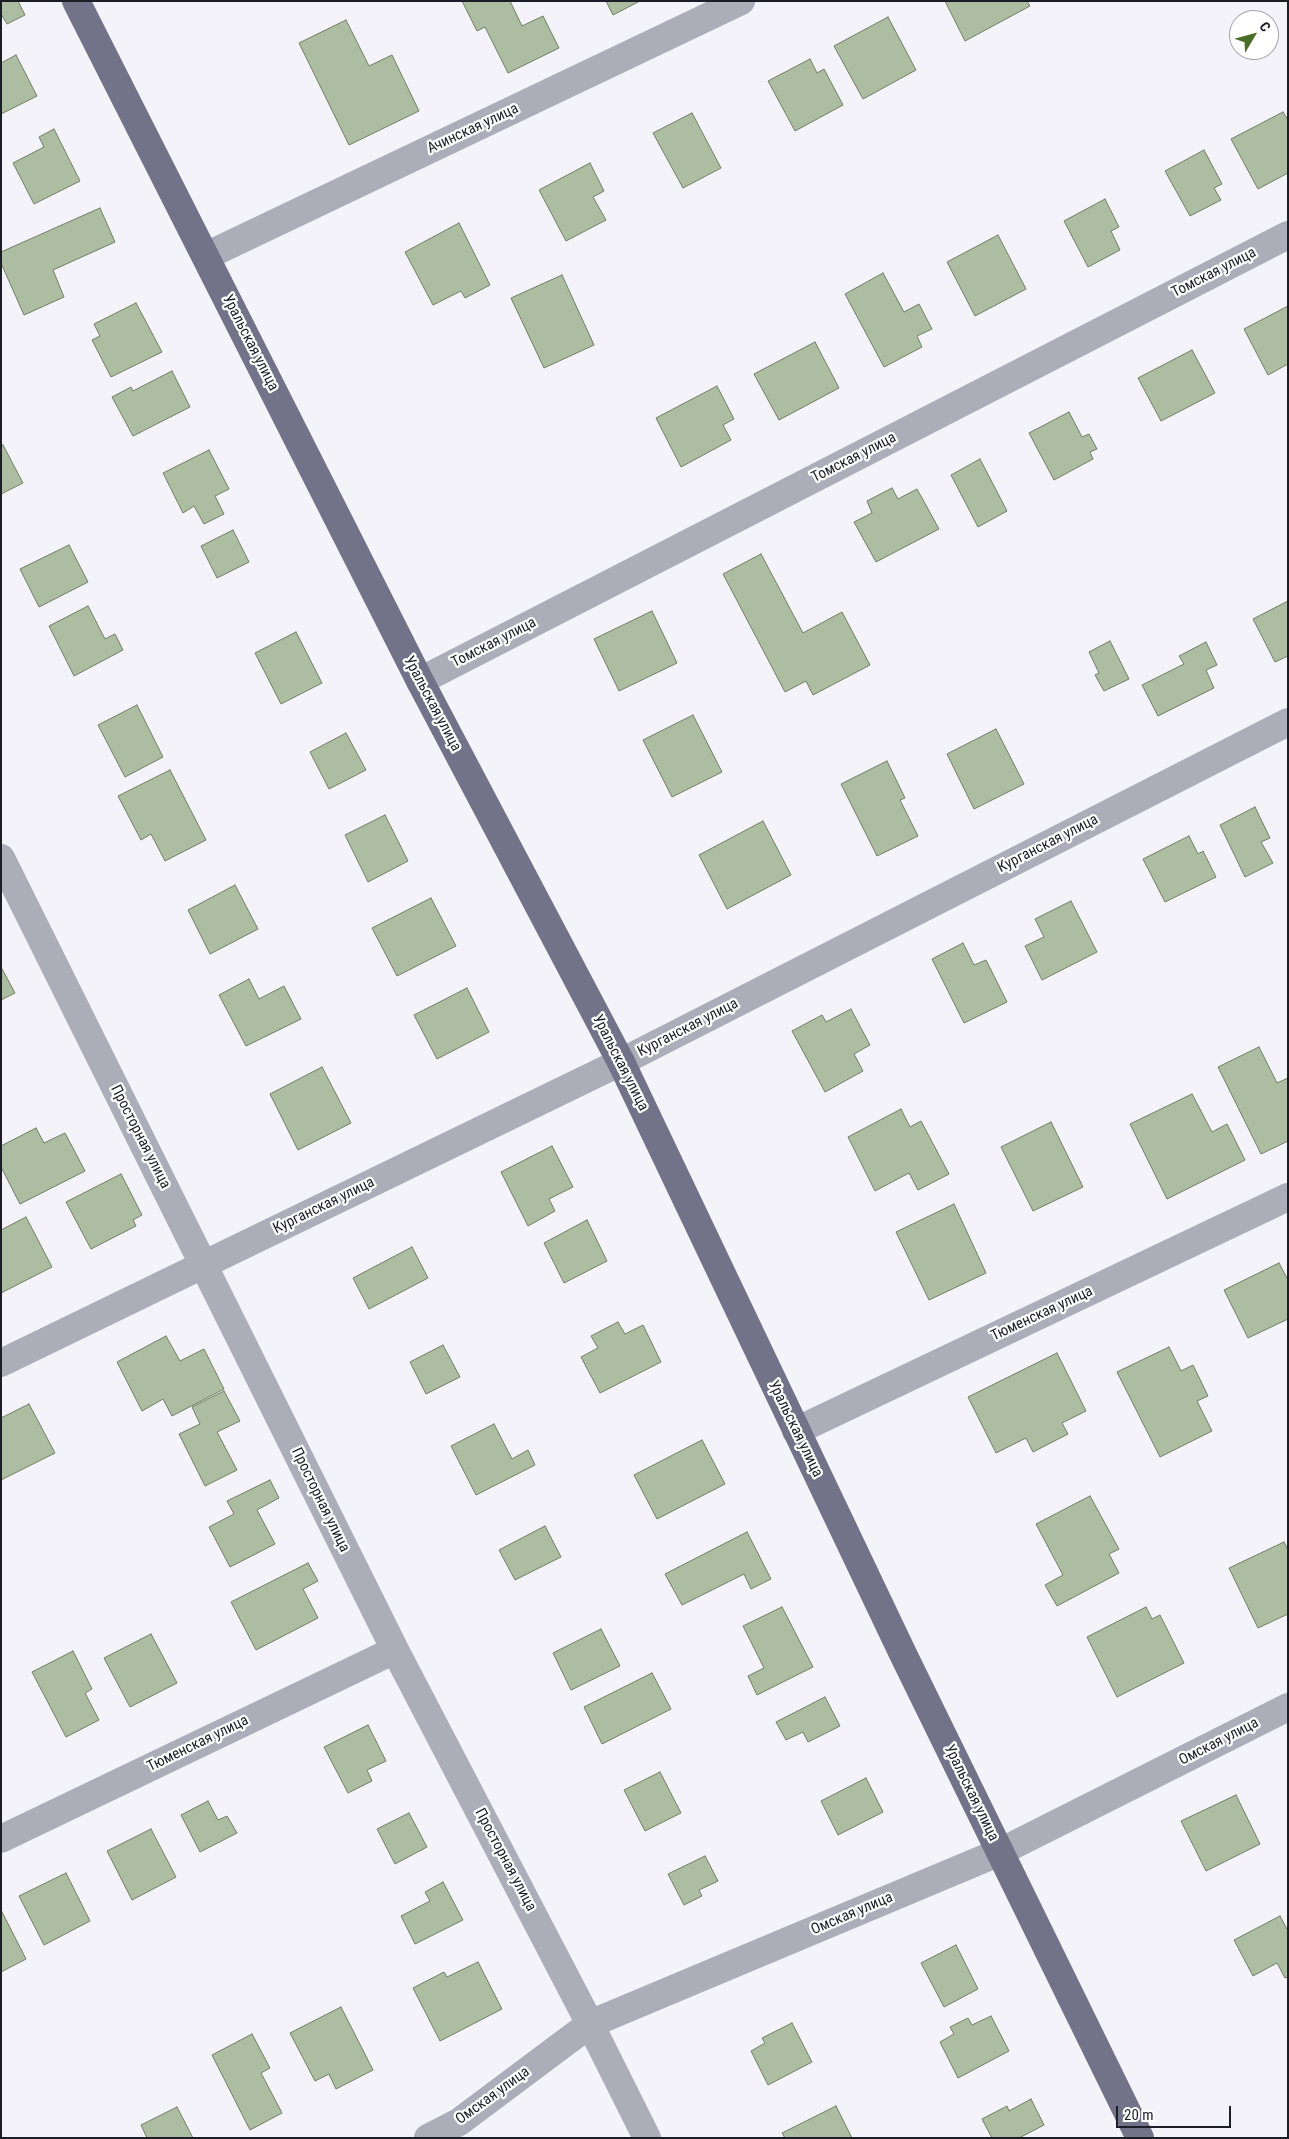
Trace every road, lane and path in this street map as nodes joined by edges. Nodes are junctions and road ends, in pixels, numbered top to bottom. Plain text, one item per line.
1 (76, 1) edge
2 (741, 1) edge
3 (1288, 235) edge
4 (206, 256) junction
5 (420, 681) junction
6 (1288, 722) edge
7 (5, 875) edge
8 (621, 1062) junction
9 (1288, 1197) edge
10 (204, 1264) junction
11 (1, 1364) edge
12 (796, 1431) junction
13 (395, 1650) junction
14 (1288, 1707) edge
15 (1, 1839) edge
16 (1000, 1852) junction
17 (590, 2024) junction
18 (428, 2138) edge
19 (647, 2138) edge
20 (1140, 2138) edge

1 - 4 main road, Уральская улица
2 - 4 street, Ачинская улица
3 - 5 street, Томская улица
4 - 5 main road, Уральская улица
5 - 8 main road, Уральская улица
6 - 8 street, Курганская улица
7 - 10 street, Просторная улица
8 - 10 street, Курганская улица
8 - 12 main road, Уральская улица
9 - 12 street, Тюменская улица
10 - 11 street, Курганская улица
10 - 13 street, Просторная улица
12 - 16 main road, Уральская улица
13 - 15 street, Тюменская улица
13 - 17 street, Просторная улица
14 - 16 street, Омская улица
16 - 17 street, Омская улица
16 - 20 main road, Уральская улица
17 - 18 street, Омская улица
17 - 19 street, Просторная улица

